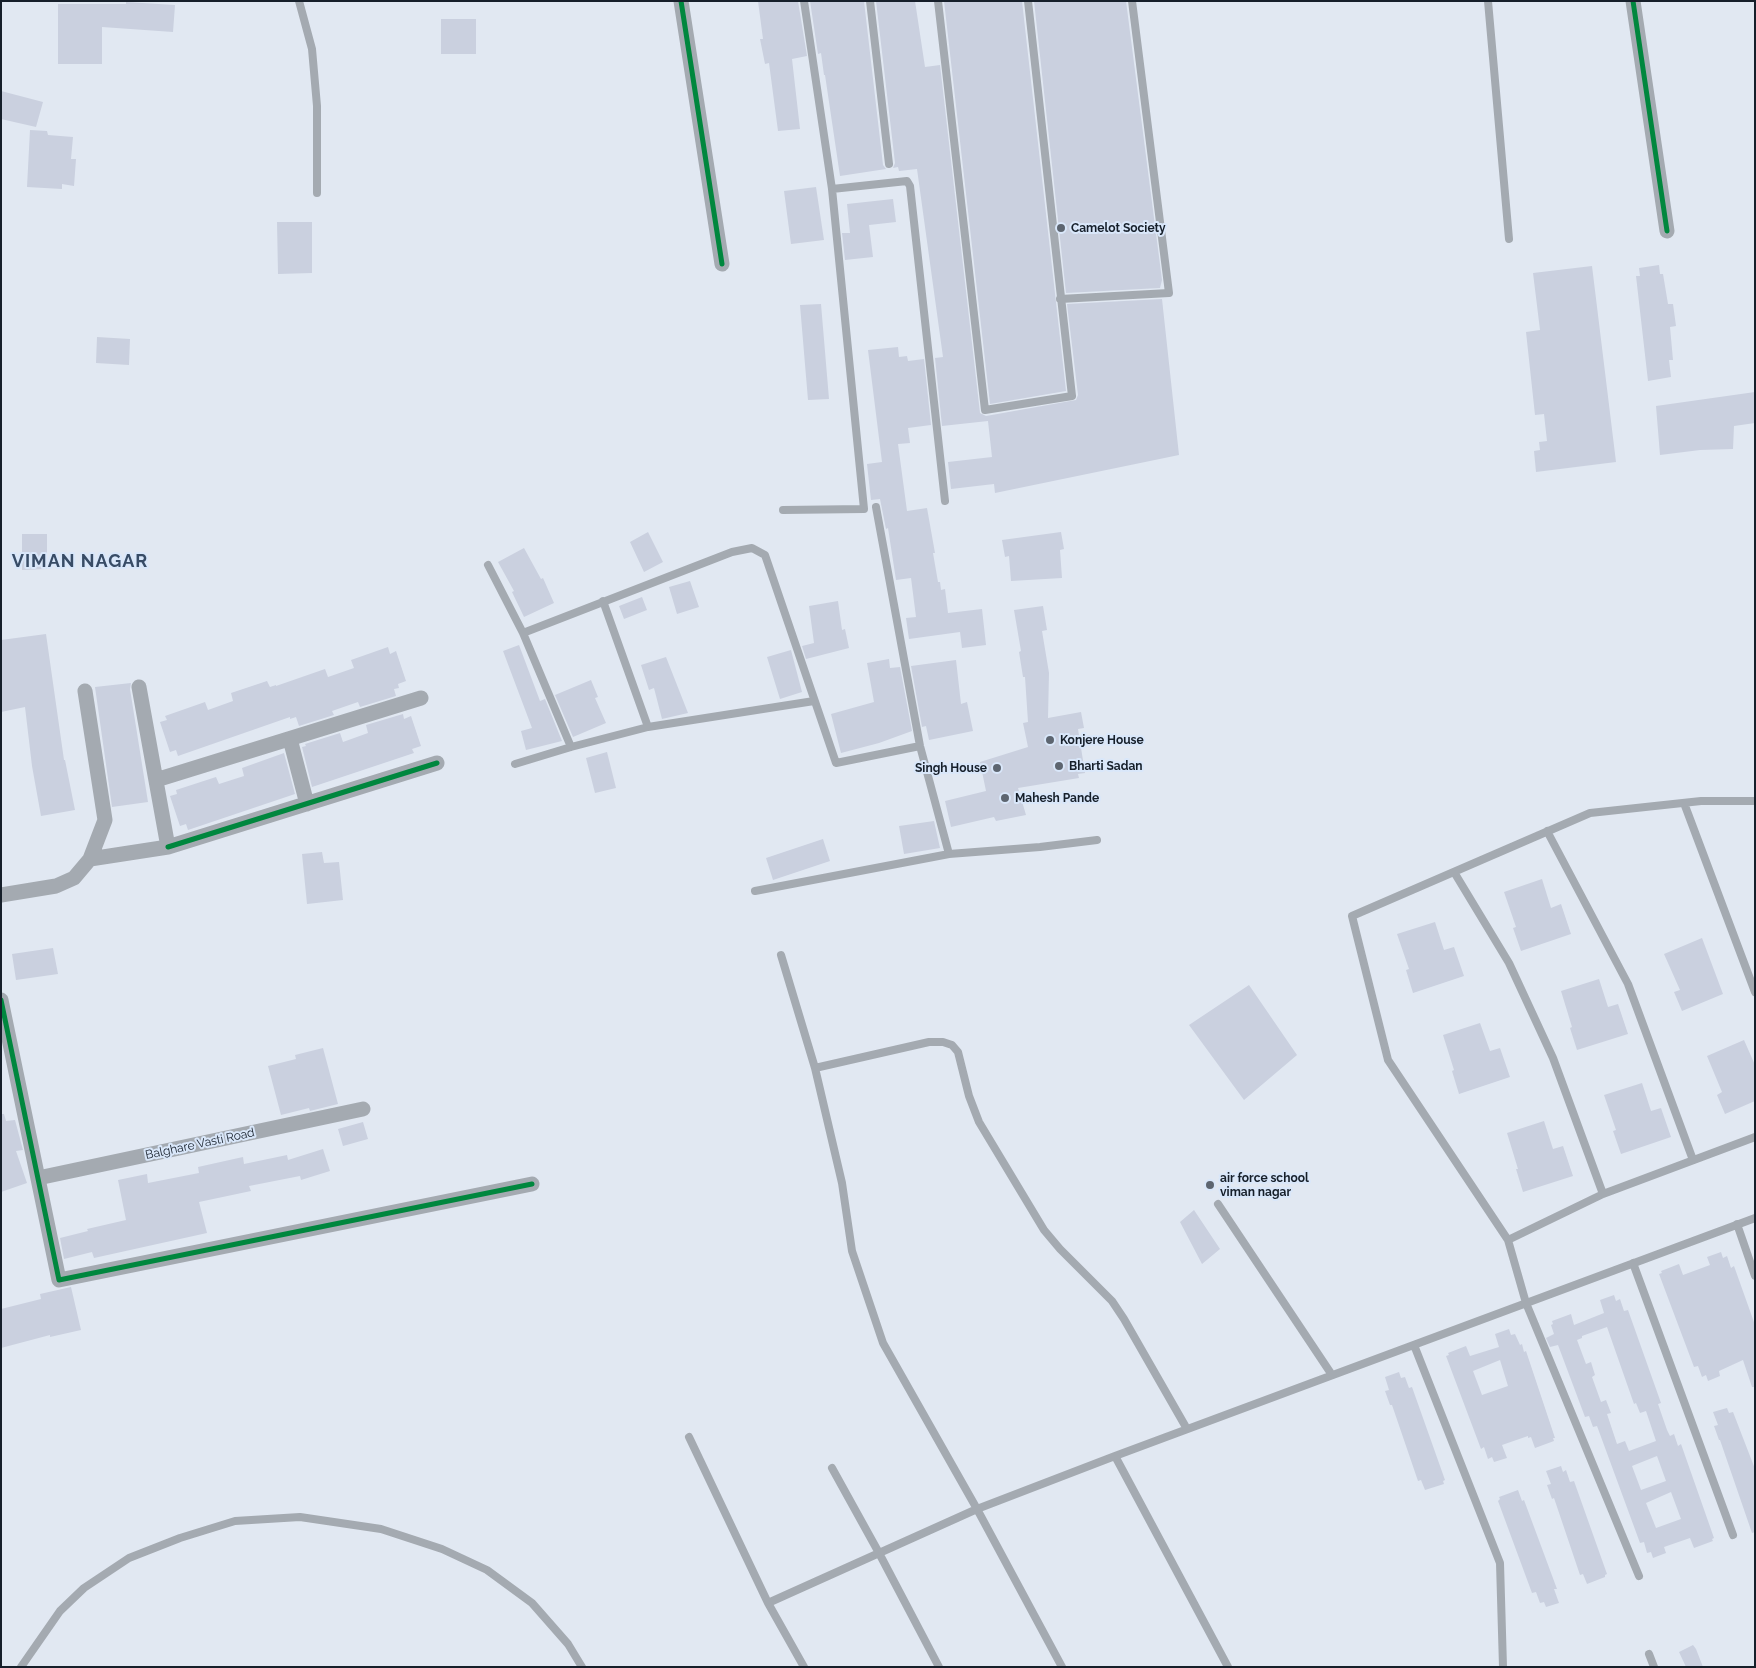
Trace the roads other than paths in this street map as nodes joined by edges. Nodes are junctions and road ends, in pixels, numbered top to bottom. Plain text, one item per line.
1 (299, 1) edge
2 (681, 1) edge
3 (804, 1) edge
4 (870, 1) edge
5 (938, 1) edge
6 (1028, 1) edge
7 (1132, 1) edge
8 (1488, 1) edge
9 (1633, 1) edge
10 (889, 164) dead end
11 (832, 189) junction
12 (317, 193) dead end
13 (1667, 231) dead end
14 (1509, 239) dead end
15 (722, 264) dead end
16 (1060, 299) junction
17 (944, 501) dead end
18 (876, 507) dead end
19 (783, 510) dead end
20 (488, 565) dead end
21 (603, 601) junction
22 (523, 633) junction
23 (139, 687) dead end
24 (85, 691) dead end
25 (422, 698) dead end
26 (814, 701) junction
27 (648, 727) junction
28 (290, 739) junction
29 (920, 746) junction
30 (571, 747) junction
31 (437, 764) dead end
32 (516, 764) dead end
33 (156, 780) junction
34 (1755, 801) edge
35 (1684, 803) junction
36 (307, 804) junction
37 (1547, 831) junction
38 (1097, 840) dead end
39 (168, 846) junction
40 (948, 854) junction
41 (90, 859) junction
42 (1454, 872) junction
43 (755, 891) dead end
44 (1, 895) edge
45 (780, 955) dead end
46 (1755, 992) edge
47 (1, 1000) edge
48 (815, 1068) junction
49 (362, 1109) dead end
50 (1755, 1137) edge
51 (1693, 1160) junction
52 (38, 1178) junction
53 (532, 1184) dead end
54 (1603, 1194) junction
55 (1218, 1204) dead end
56 (1755, 1218) edge
57 (1737, 1224) junction
58 (1508, 1240) junction
59 (1633, 1263) junction
60 (1755, 1276) edge
61 (1526, 1303) junction
62 (1414, 1345) junction
63 (1332, 1375) junction
64 (1187, 1429) junction
65 (689, 1437) dead end
66 (1115, 1456) junction
67 (832, 1468) dead end
68 (977, 1509) junction
69 (1732, 1535) dead end
70 (879, 1553) junction
71 (1639, 1576) dead end
72 (768, 1603) junction
73 (1649, 1654) dead end
74 (21, 1667) edge
75 (582, 1667) edge
76 (804, 1667) edge
77 (939, 1667) edge
78 (1062, 1667) edge
79 (1228, 1667) edge
80 (1504, 1667) edge
81 (1654, 1667) edge

1 - 12 lane
2 - 15 street
3 - 11 lane
4 - 10 lane
5 - 16 lane
6 - 16 lane
7 - 16 lane
8 - 14 lane
9 - 13 street
11 - 17 lane
11 - 19 lane
18 - 29 lane
20 - 22 lane
21 - 22 lane
21 - 26 lane
21 - 27 lane
22 - 30 lane
23 - 33 street
24 - 41 street
25 - 28 street
26 - 27 lane
26 - 29 lane
27 - 30 lane
28 - 33 street
28 - 36 street
29 - 40 lane
30 - 32 lane
31 - 36 street
33 - 39 street
34 - 35 lane
35 - 37 lane
35 - 46 lane
36 - 39 street
37 - 42 lane
37 - 51 lane
38 - 40 lane
39 - 41 street
40 - 43 lane
41 - 44 street
42 - 54 lane
42 - 58 lane
45 - 48 lane
47 - 52 street
48 - 64 lane
48 - 68 lane
49 - 52 street, Balghare Vasti Road
50 - 51 lane
51 - 54 lane
52 - 53 street
54 - 58 lane
55 - 63 lane
56 - 57 lane
57 - 59 lane
57 - 60 lane
58 - 61 lane
59 - 61 lane
59 - 69 lane
61 - 62 lane
61 - 71 lane
62 - 63 lane
62 - 80 lane
63 - 64 lane
64 - 66 lane
65 - 72 lane
66 - 68 lane
66 - 79 lane
67 - 70 lane
68 - 70 lane
68 - 78 lane
70 - 72 lane
70 - 77 lane
72 - 76 lane
73 - 81 lane
74 - 75 lane

